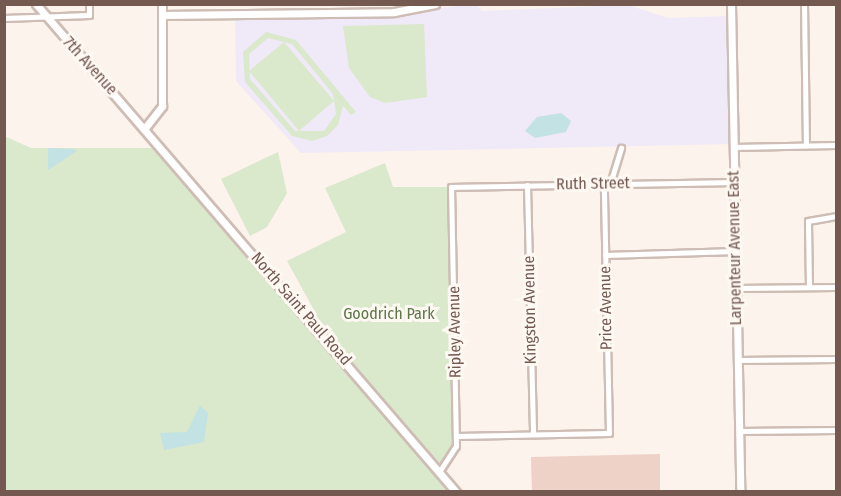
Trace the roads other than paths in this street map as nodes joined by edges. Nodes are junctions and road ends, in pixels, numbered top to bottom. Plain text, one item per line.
1 (36, 4) edge
2 (89, 4) edge
3 (162, 4) edge
4 (435, 4) edge
5 (731, 4) edge
6 (804, 4) edge
7 (162, 15) junction
8 (47, 17) junction
9 (5, 18) edge
10 (4, 26) edge
11 (145, 128) junction
12 (806, 145) junction
13 (837, 145) edge
14 (734, 147) junction
15 (621, 148) dead end
16 (734, 182) junction
17 (607, 184) junction
18 (527, 185) junction
19 (451, 187) joint
20 (837, 216) edge
21 (736, 251) junction
22 (605, 255) junction
23 (809, 287) junction
24 (837, 287) edge
25 (736, 288) junction
26 (837, 359) edge
27 (738, 360) junction
28 (837, 430) edge
29 (739, 432) junction
30 (533, 434) junction
31 (457, 436) junction
32 (440, 471) junction
33 (456, 492) edge
34 (740, 492) edge

1 - 8 street, 7th Avenue
2 - 8 street
3 - 7 street
4 - 7 street
5 - 14 street, Larpenteur Avenue East
6 - 12 street
7 - 11 street
8 - 9 street
8 - 11 street, 7th Avenue
9 - 10 street
11 - 32 street, North Saint Paul Road
12 - 13 street
12 - 14 street
14 - 16 street, Larpenteur Avenue East
15 - 17 street, Price Avenue
16 - 17 street, Ruth Street
16 - 21 street, Larpenteur Avenue East
17 - 18 street, Ruth Street
17 - 22 street, Price Avenue
18 - 19 street, Ruth Street
18 - 30 street, Kingston Avenue
19 - 31 street, Ripley Avenue
20 - 23 street
21 - 22 street
21 - 25 street, Larpenteur Avenue East
22 - 30 street, Price Avenue
23 - 24 street
23 - 25 street
25 - 27 street, Larpenteur Avenue East
26 - 27 street
27 - 29 street, Larpenteur Avenue East
28 - 29 street
29 - 34 street, Larpenteur Avenue East
30 - 31 street
31 - 32 street, Ripley Avenue
32 - 33 street, North Saint Paul Road

